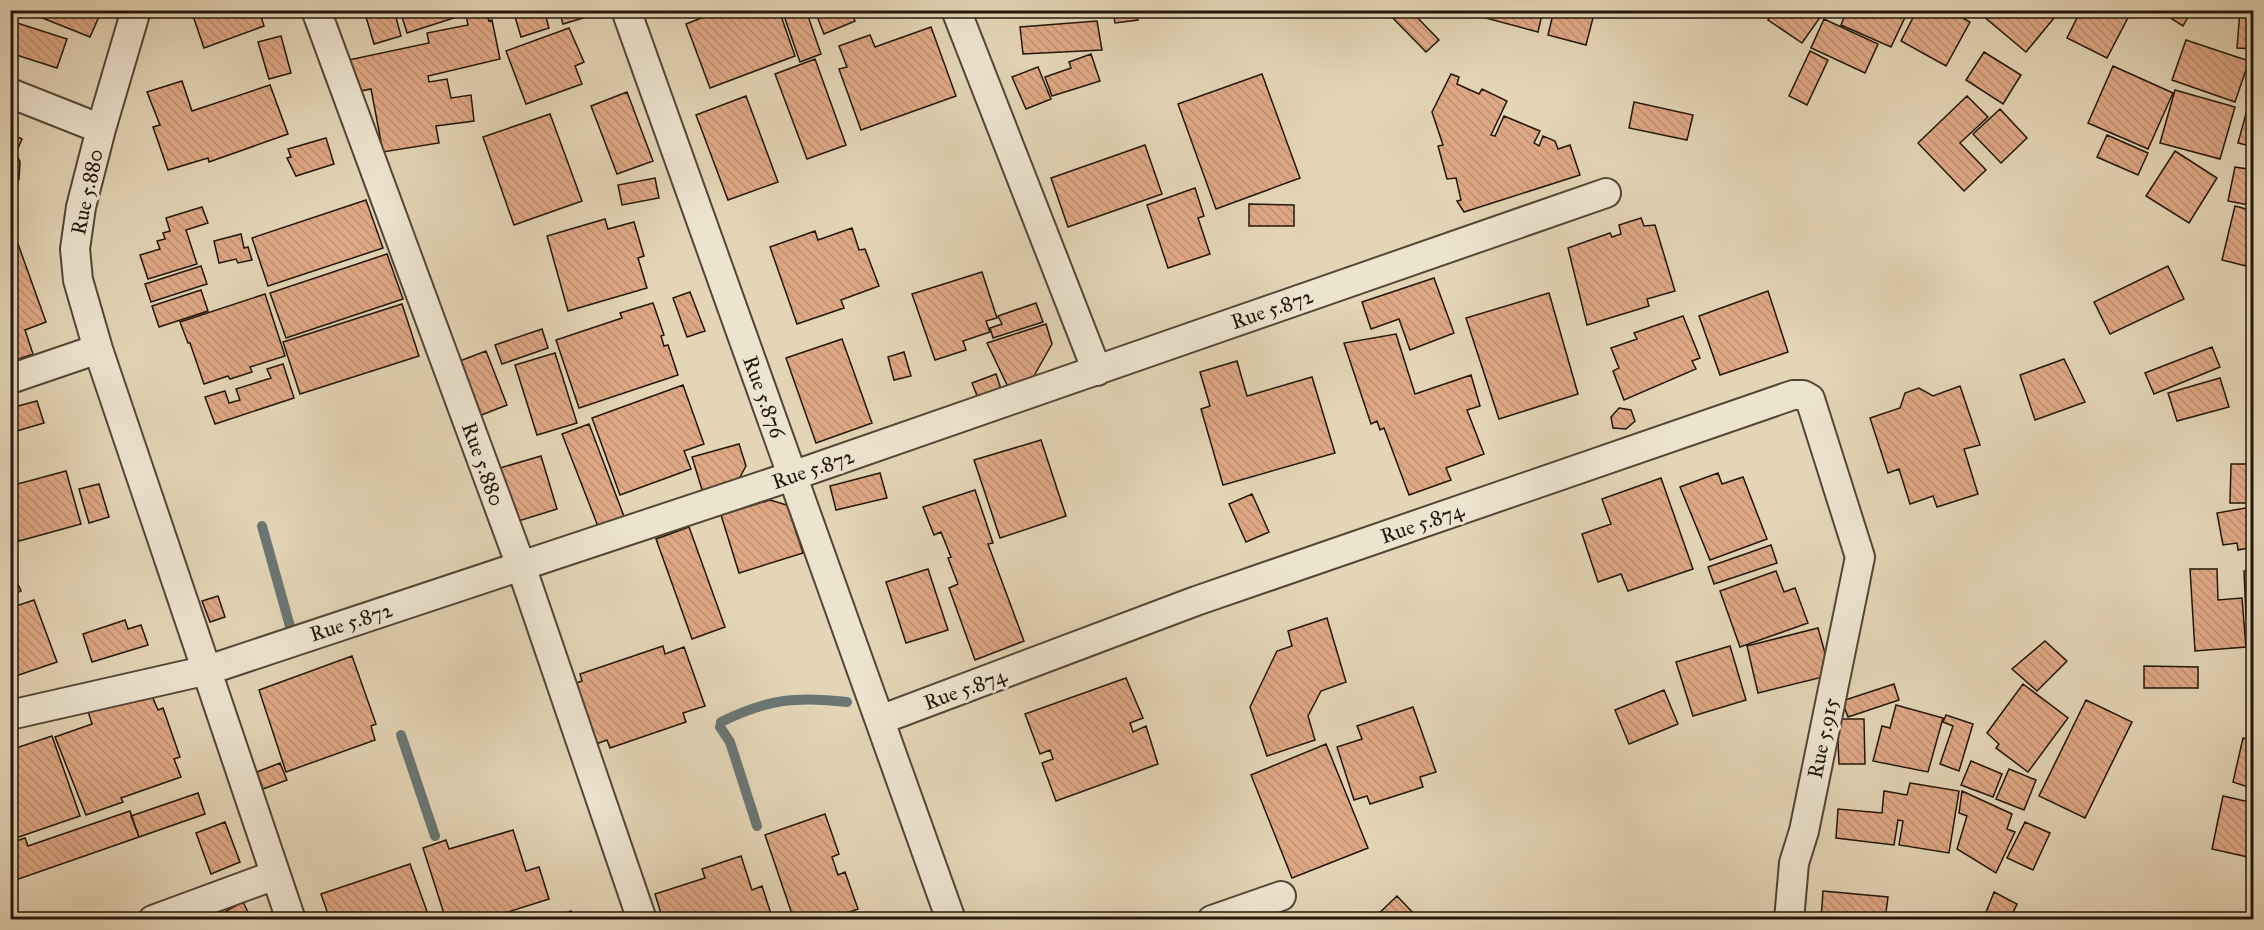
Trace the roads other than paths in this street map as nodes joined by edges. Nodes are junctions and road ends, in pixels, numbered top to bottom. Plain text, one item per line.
1 (136, 10) edge
2 (316, 10) edge
3 (626, 10) edge
4 (956, 10) edge
5 (10, 93) edge
6 (101, 129) junction
7 (1606, 193) dead end
8 (98, 349) junction
9 (1097, 371) junction
10 (10, 379) edge
11 (792, 476) junction
12 (1860, 557) joint
13 (521, 566) junction
14 (208, 670) junction
15 (10, 714) edge
16 (880, 720) junction
17 (275, 875) junction
18 (1281, 896) dead end
19 (153, 920) edge
20 (291, 920) edge
21 (642, 920) edge
22 (951, 920) edge
23 (1212, 920) edge
24 (1789, 920) edge

1 - 6 street, Rue 5.880
2 - 13 street, Rue 5.880
3 - 11 street, Rue 5.876
4 - 9 street
5 - 6 street
6 - 8 street, Rue 5.880
7 - 9 street, Rue 5.872
8 - 10 street
8 - 14 street, Rue 5.880
9 - 11 street, Rue 5.872
11 - 13 street, Rue 5.872
11 - 16 street, Rue 5.876
12 - 16 street, Rue 5.874
12 - 24 street, Rue 5.915
13 - 14 street, Rue 5.872
13 - 21 street, Rue 5.880
14 - 15 street, Rue 5.872
14 - 17 street, Rue 5.880
16 - 22 street, Rue 5.876
17 - 19 street
17 - 20 street, Rue 5.880
18 - 23 street

